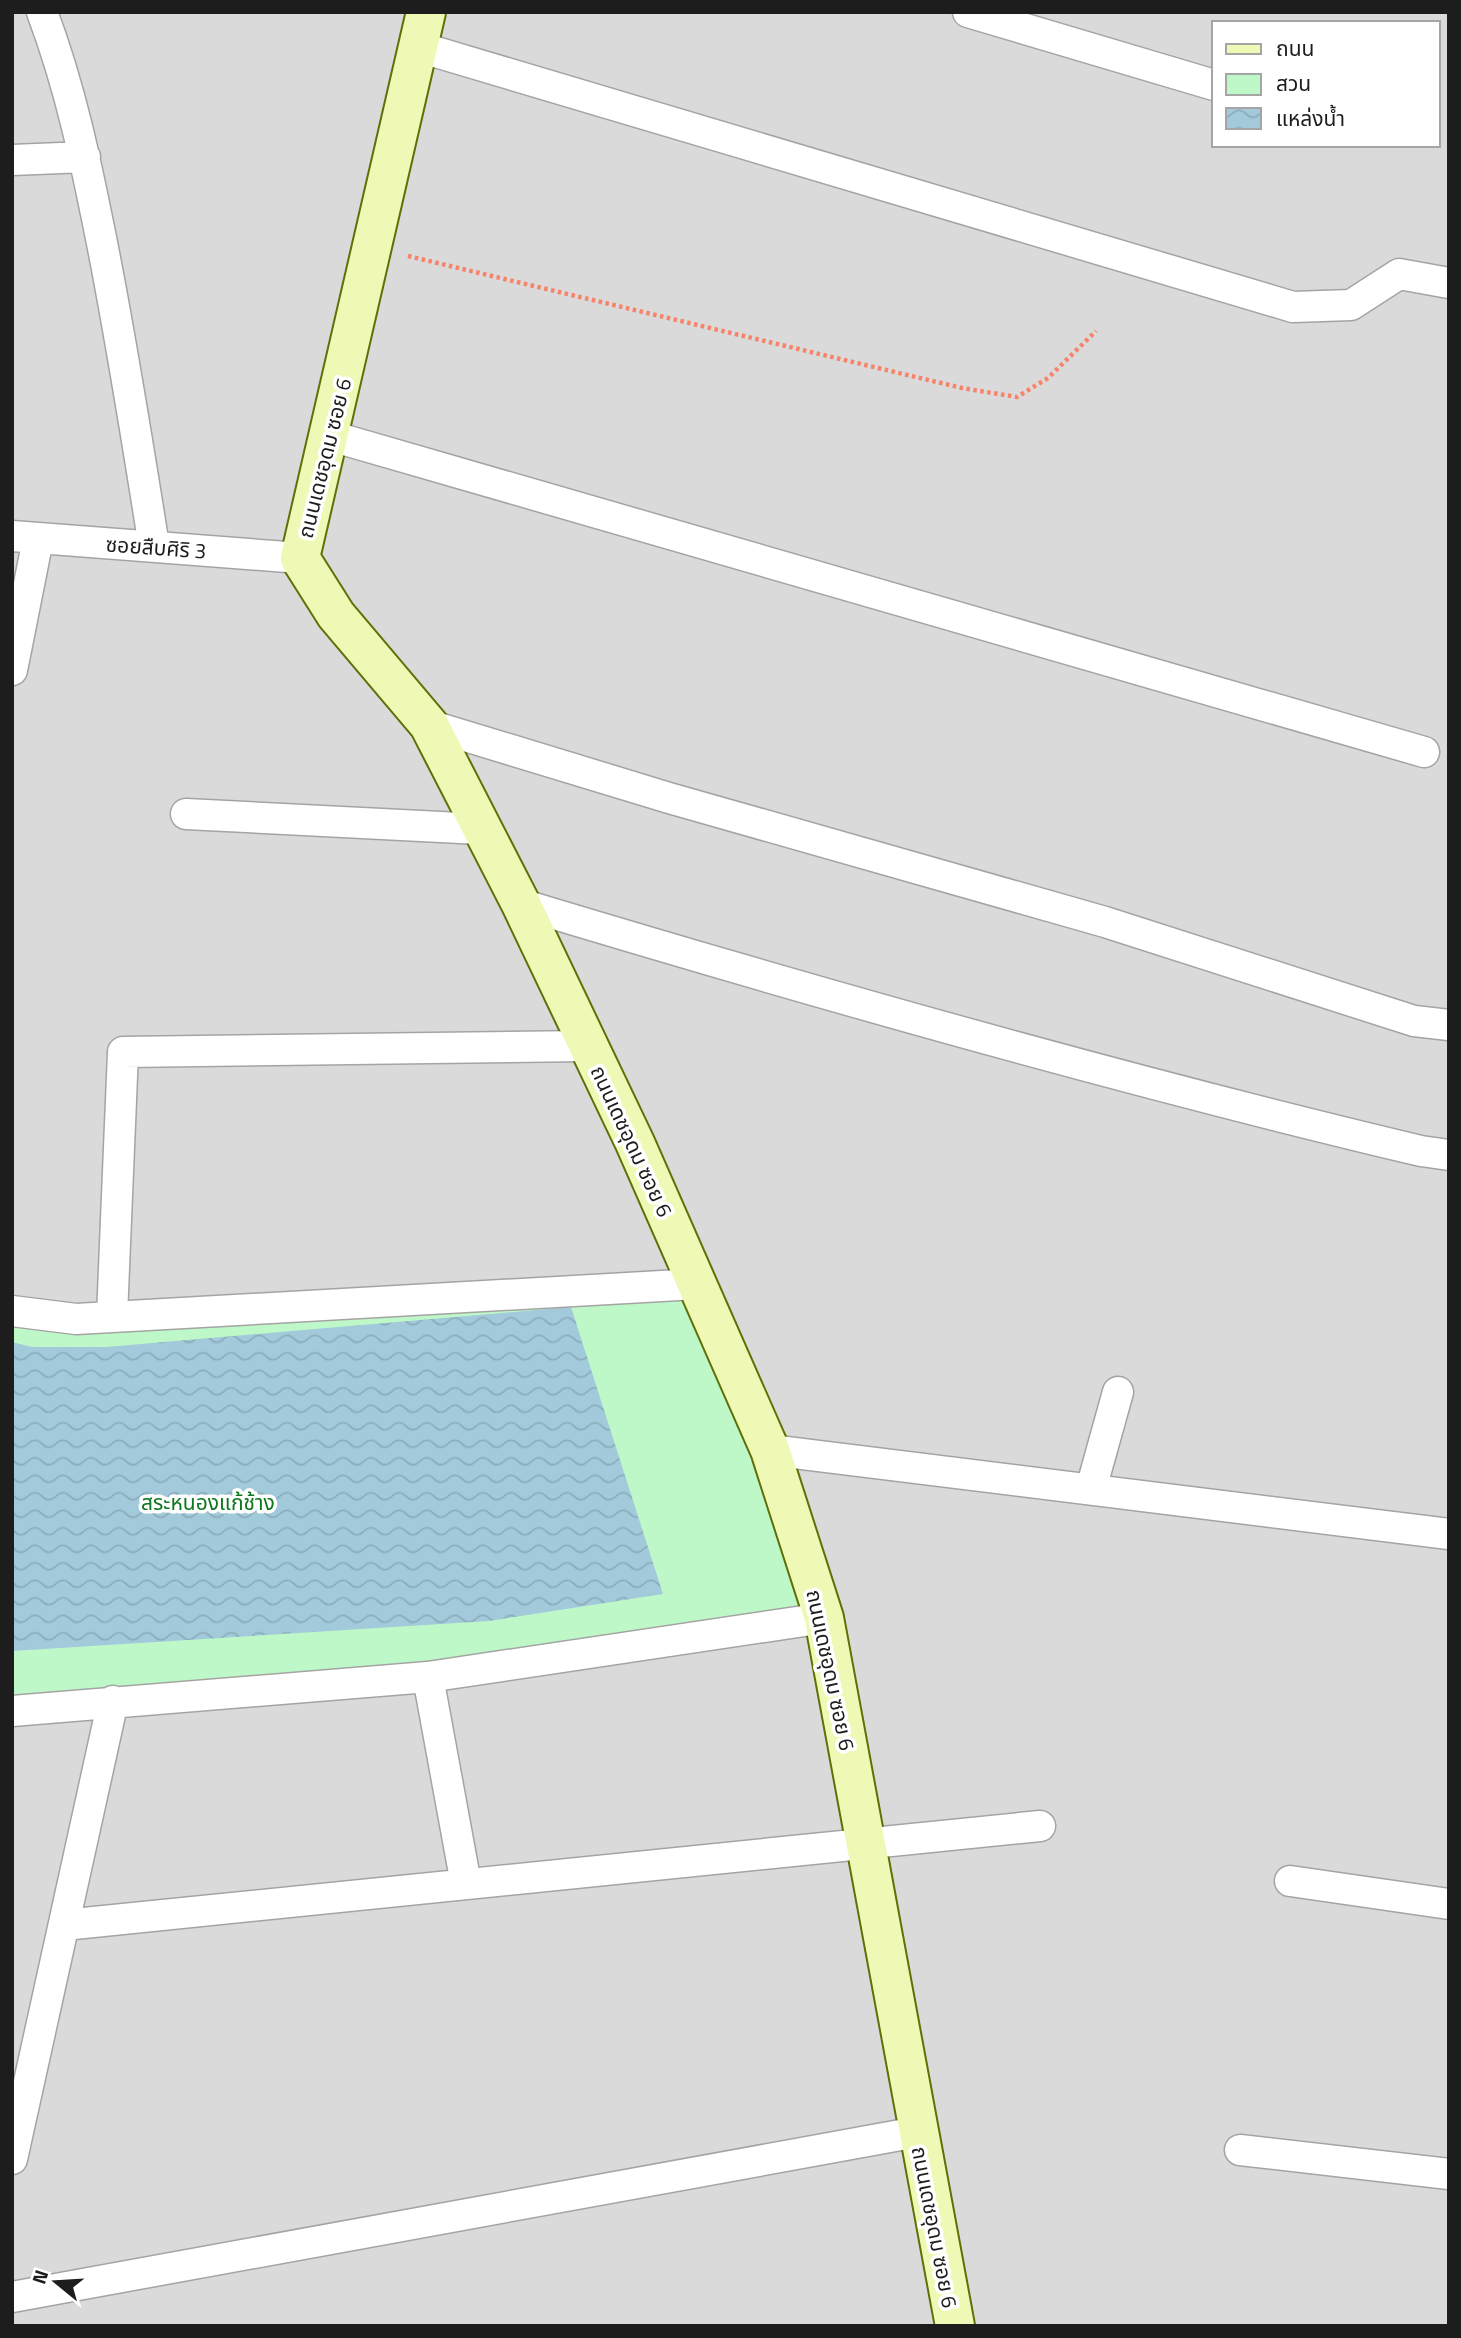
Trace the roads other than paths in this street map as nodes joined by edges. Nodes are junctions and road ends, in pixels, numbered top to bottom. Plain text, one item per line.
1 (42, 12) edge
2 (968, 12) edge
3 (422, 30) edge
4 (1212, 84) edge
5 (85, 157) junction
6 (12, 160) edge
7 (1449, 283) edge
8 (331, 436) junction
9 (25, 537) edge
10 (154, 546) junction
11 (300, 558) junction
12 (12, 670) edge
13 (429, 725) junction
14 (1424, 752) dead end
15 (186, 814) dead end
16 (480, 829) junction
17 (521, 904) junction
18 (1449, 1025) edge
19 (587, 1046) junction
20 (1449, 1155) edge
21 (697, 1284) junction
22 (12, 1311) edge
23 (111, 1316) junction
24 (1118, 1392) dead end
25 (770, 1450) junction
26 (1091, 1489) junction
27 (1449, 1534) edge
28 (824, 1618) junction
29 (428, 1677) junction
30 (113, 1701) junction
31 (12, 1712) edge
32 (1040, 1826) dead end
33 (865, 1842) junction
34 (1290, 1881) dead end
35 (466, 1884) junction
36 (1449, 1904) edge
37 (64, 1925) junction
38 (917, 2132) junction
39 (1240, 2150) dead end
40 (12, 2158) edge
41 (1449, 2174) edge
42 (12, 2297) edge
43 (955, 2326) edge

1 - 5 street
2 - 4 street
3 - 7 street
3 - 8 street, ถนนเดชอุดม ซอย 6
5 - 6 street
5 - 10 street
8 - 11 street, ถนนเดชอุดม ซอย 6
8 - 14 street
9 - 10 street, ซอยสืบศิริ 3
9 - 12 street
10 - 11 street, ซอยสืบศิริ 3
11 - 13 street, ถนนเดชอุดม ซอย 6
13 - 16 street, ถนนเดชอุดม ซอย 6
13 - 18 street
15 - 16 street
16 - 17 street, ถนนเดชอุดม ซอย 6
17 - 19 street, ถนนเดชอุดม ซอย 6
17 - 20 street
19 - 21 street, ถนนเดชอุดม ซอย 6
19 - 23 street
21 - 23 street
21 - 25 street, ถนนเดชอุดม ซอย 6
22 - 23 street
24 - 26 street
25 - 26 street
25 - 28 street, ถนนเดชอุดม ซอย 6
26 - 27 street
28 - 29 street
28 - 33 street, ถนนเดชอุดม ซอย 6
29 - 30 street
29 - 35 street
30 - 31 street
30 - 37 street
32 - 33 street
33 - 35 street
33 - 38 street, ถนนเดชอุดม ซอย 6
34 - 36 street
35 - 37 street
37 - 40 street
38 - 42 street
38 - 43 street, ถนนเดชอุดม ซอย 6
39 - 41 street

